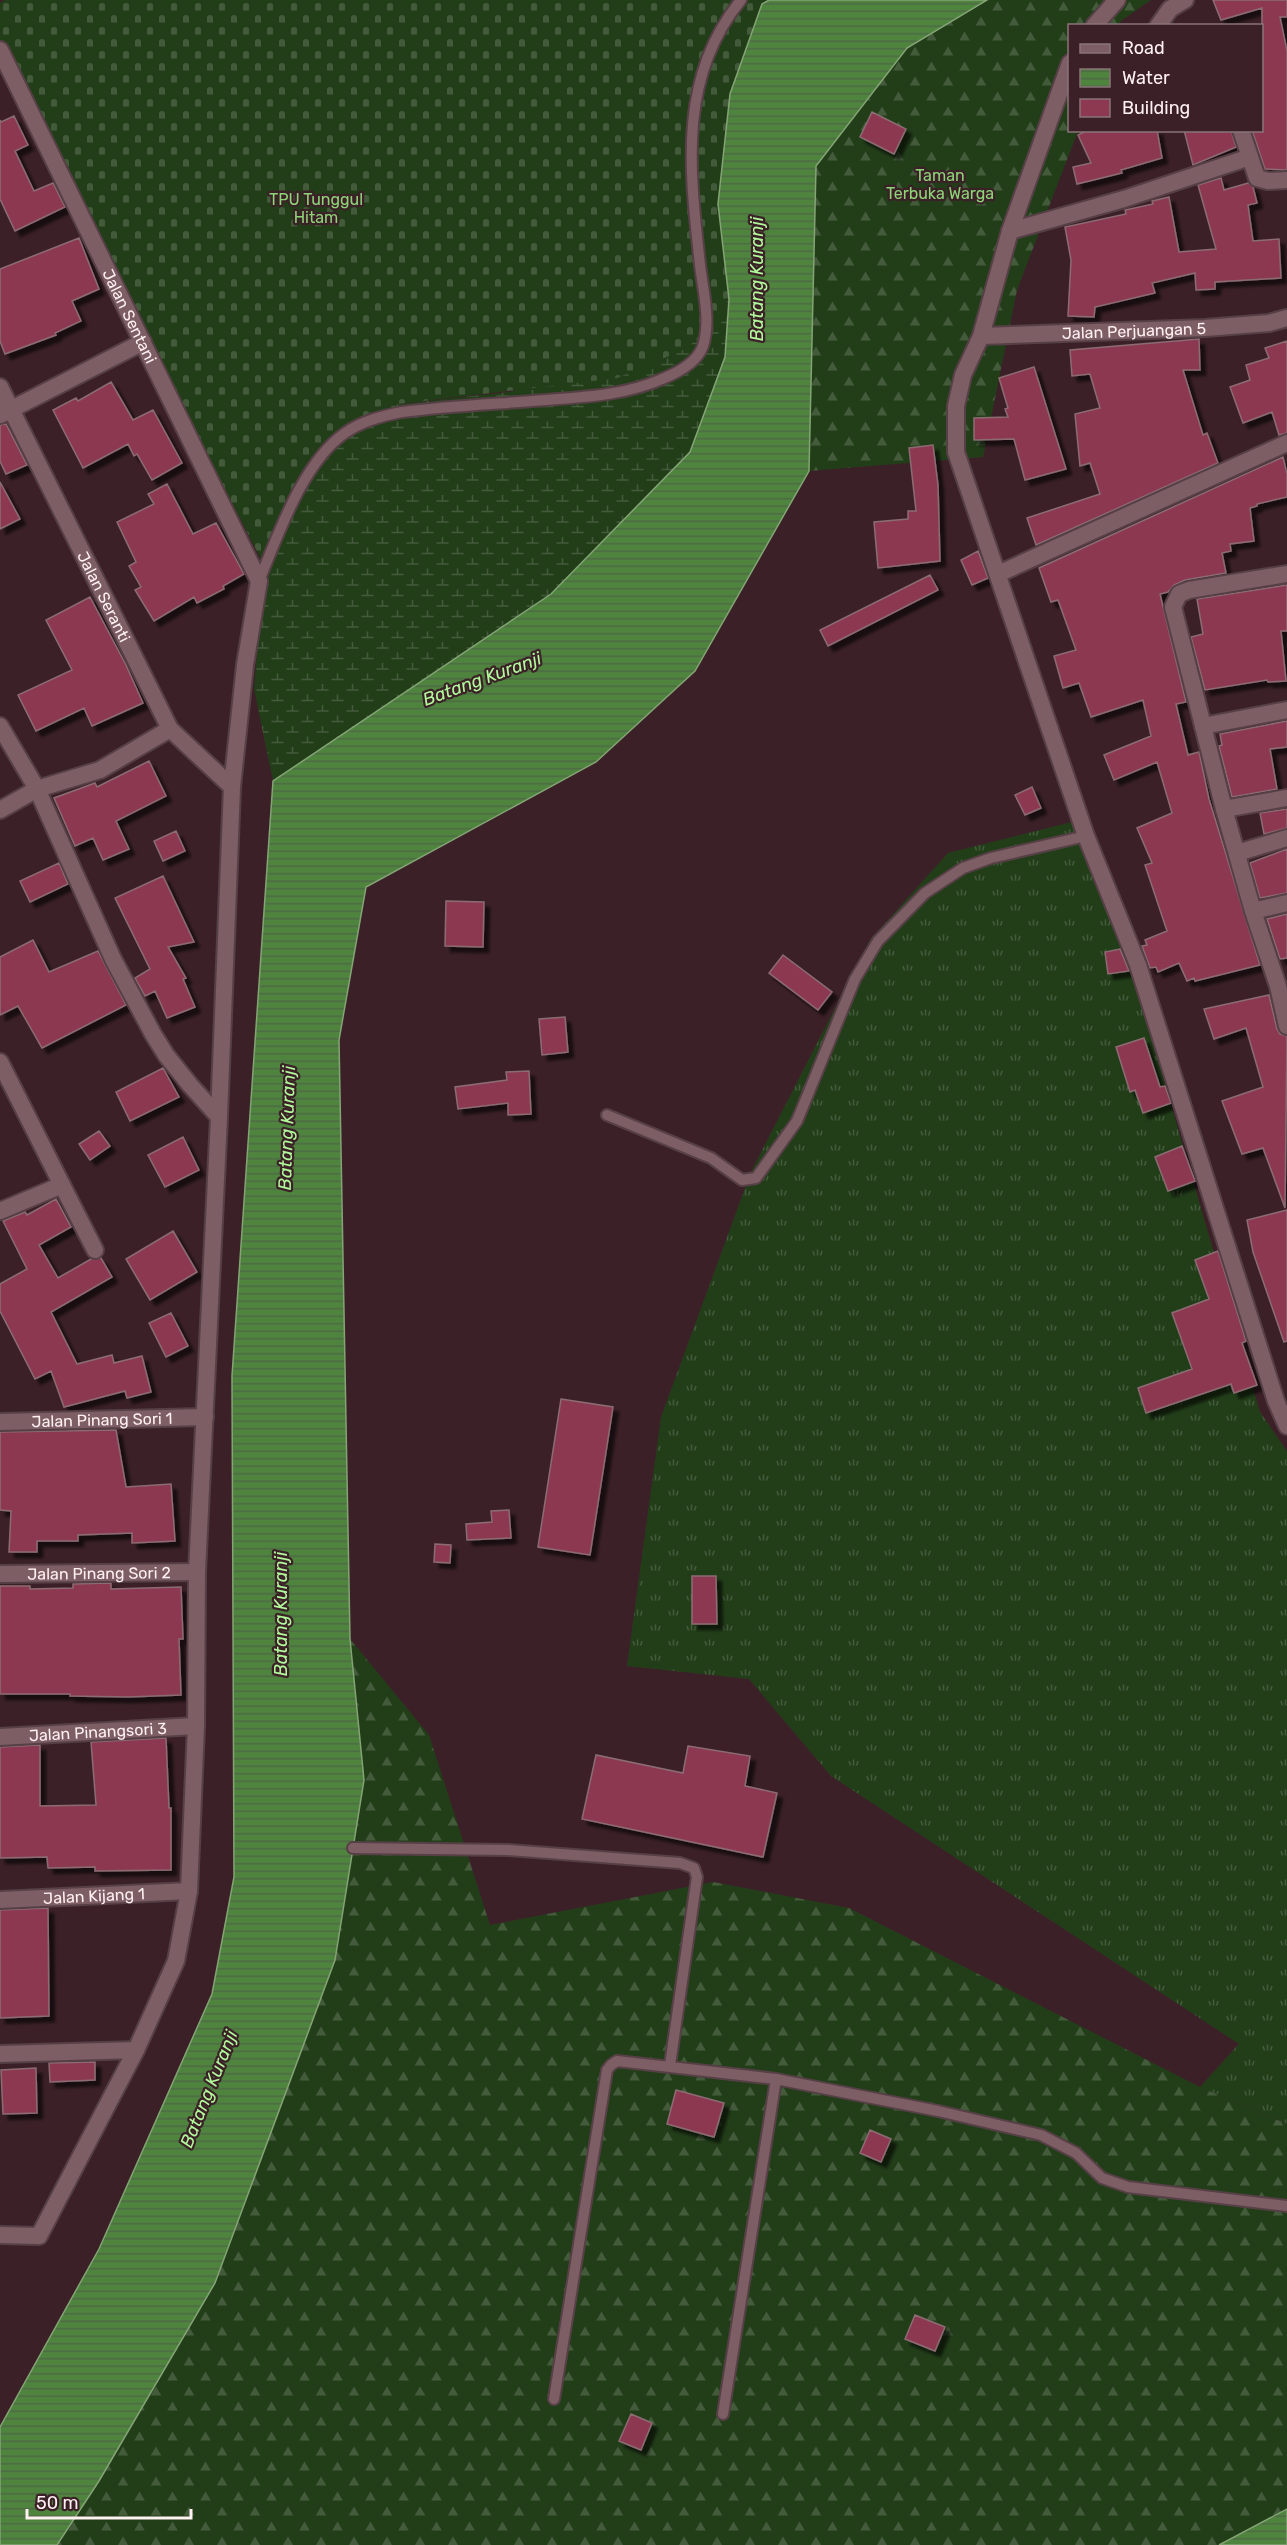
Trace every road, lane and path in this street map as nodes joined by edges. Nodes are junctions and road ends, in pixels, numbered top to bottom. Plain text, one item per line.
1 (741, 0) edge
2 (1117, 0) edge
3 (1185, 0) edge
4 (1096, 24) edge
5 (1159, 24) edge
6 (0, 50) edge
7 (1068, 69) edge
8 (1241, 132) edge
9 (1250, 157) junction
10 (1287, 180) edge
11 (1010, 231) junction
12 (1287, 318) edge
13 (981, 336) junction
14 (142, 342) junction
15 (0, 387) edge
16 (6, 413) edge
17 (1287, 443) edge
18 (998, 574) junction
19 (1287, 574) edge
20 (259, 581) junction
21 (1287, 710) edge
22 (0, 726) edge
23 (1203, 726) junction
24 (170, 729) junction
25 (232, 787) junction
26 (37, 789) junction
27 (1287, 798) edge
28 (1224, 809) junction
29 (0, 810) edge
30 (1086, 836) junction
31 (1287, 838) edge
32 (1237, 853) junction
33 (1287, 903) edge
34 (1253, 911) junction
35 (1283, 985) edge
36 (1287, 1026) edge
37 (0, 1062) edge
38 (607, 1115) dead end
39 (219, 1117) junction
40 (62, 1185) junction
41 (0, 1211) edge
42 (95, 1250) dead end
43 (204, 1417) junction
44 (0, 1422) edge
45 (1287, 1426) edge
46 (197, 1572) junction
47 (0, 1574) edge
48 (196, 1726) junction
49 (0, 1737) edge
50 (353, 1848) dead end
51 (189, 1891) junction
52 (0, 1900) edge
53 (136, 2050) junction
54 (0, 2055) edge
55 (670, 2065) junction
56 (776, 2079) junction
57 (1287, 2206) edge
58 (0, 2235) edge
59 (554, 2399) dead end
60 (723, 2414) dead end

1 - 20 lane
2 - 4 street
3 - 5 street
6 - 14 street, Jalan Sentani
7 - 11 street
8 - 9 street
9 - 10 street
9 - 11 street
11 - 13 street
12 - 13 street, Jalan Perjuangan 5
13 - 18 street
14 - 16 street
14 - 20 street, Jalan Sentani
15 - 16 street, Jalan Seranti
16 - 24 street, Jalan Seranti
17 - 18 street
18 - 30 street
19 - 23 street
20 - 25 street
21 - 23 street
22 - 26 street
23 - 28 street
24 - 25 street, Jalan Seranti
24 - 26 street
25 - 39 street
26 - 29 street
26 - 39 street
27 - 28 street
28 - 32 street
30 - 38 lane
30 - 45 street
31 - 32 street
32 - 34 street
33 - 34 street
34 - 35 street
35 - 36 street
37 - 40 street
39 - 43 street
40 - 41 street
40 - 42 street
43 - 44 street, Jalan Pinang Sori 1
43 - 46 street
46 - 47 street, Jalan Pinang Sori 2
46 - 48 street
48 - 49 street, Jalan Pinangsori 3
48 - 51 street
50 - 55 lane
51 - 52 street, Jalan Kijang 1
51 - 53 street
53 - 54 street
53 - 58 street
55 - 56 lane
55 - 59 lane
56 - 57 lane
56 - 60 lane

